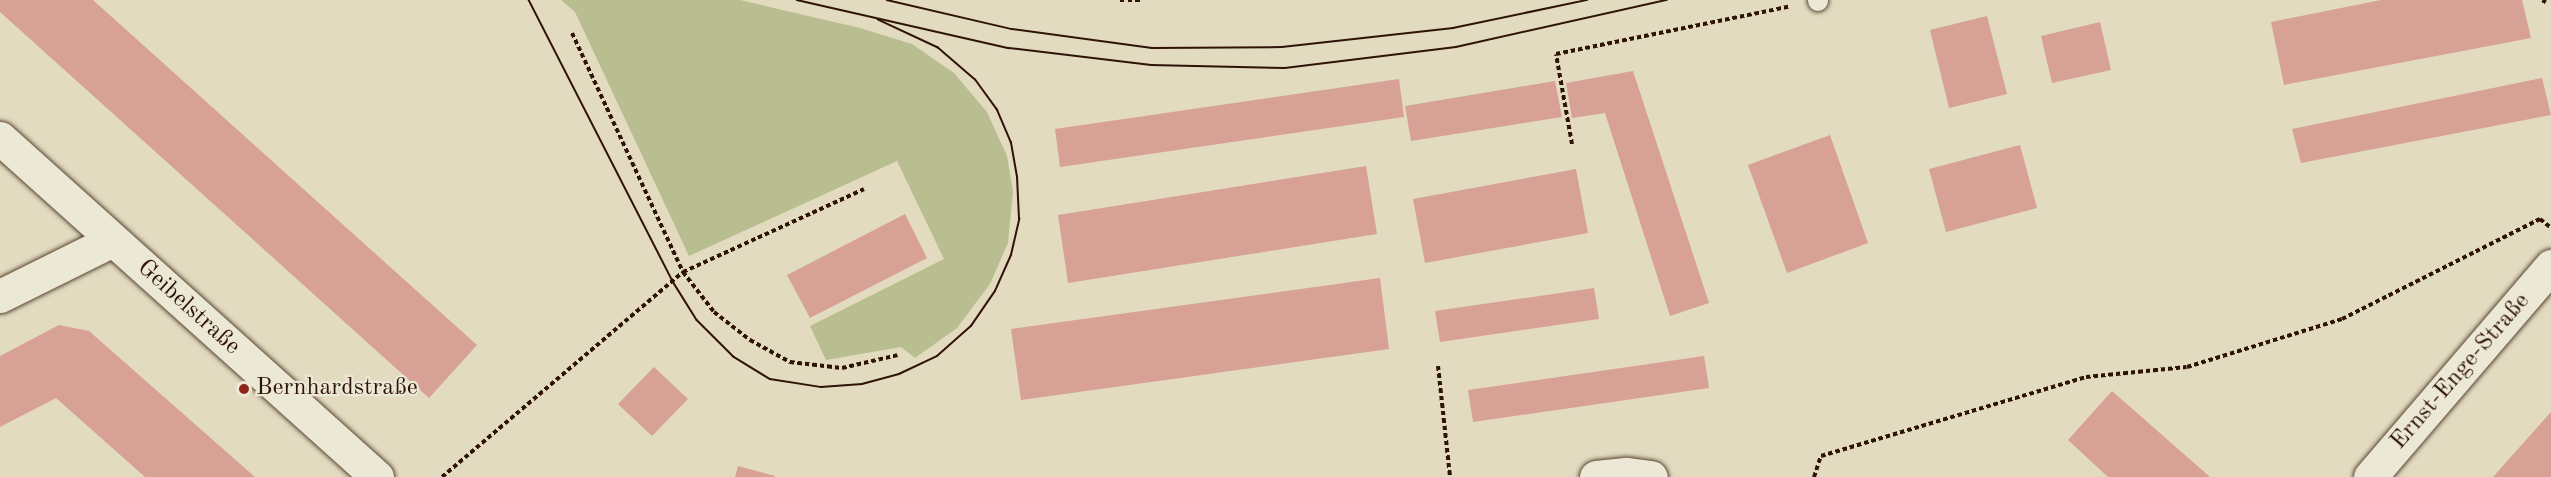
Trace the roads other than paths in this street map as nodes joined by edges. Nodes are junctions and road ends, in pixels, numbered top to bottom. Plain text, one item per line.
1 (0, 138) edge
2 (113, 240) junction
3 (2551, 266) edge
4 (0, 296) edge
5 (377, 477) edge
6 (1596, 477) edge
7 (1651, 477) edge
8 (2370, 477) edge

1 - 2 street, Geibelstraße
2 - 4 street
2 - 5 street, Geibelstraße
3 - 8 street, Ernst-Enge-Straße
6 - 7 street

